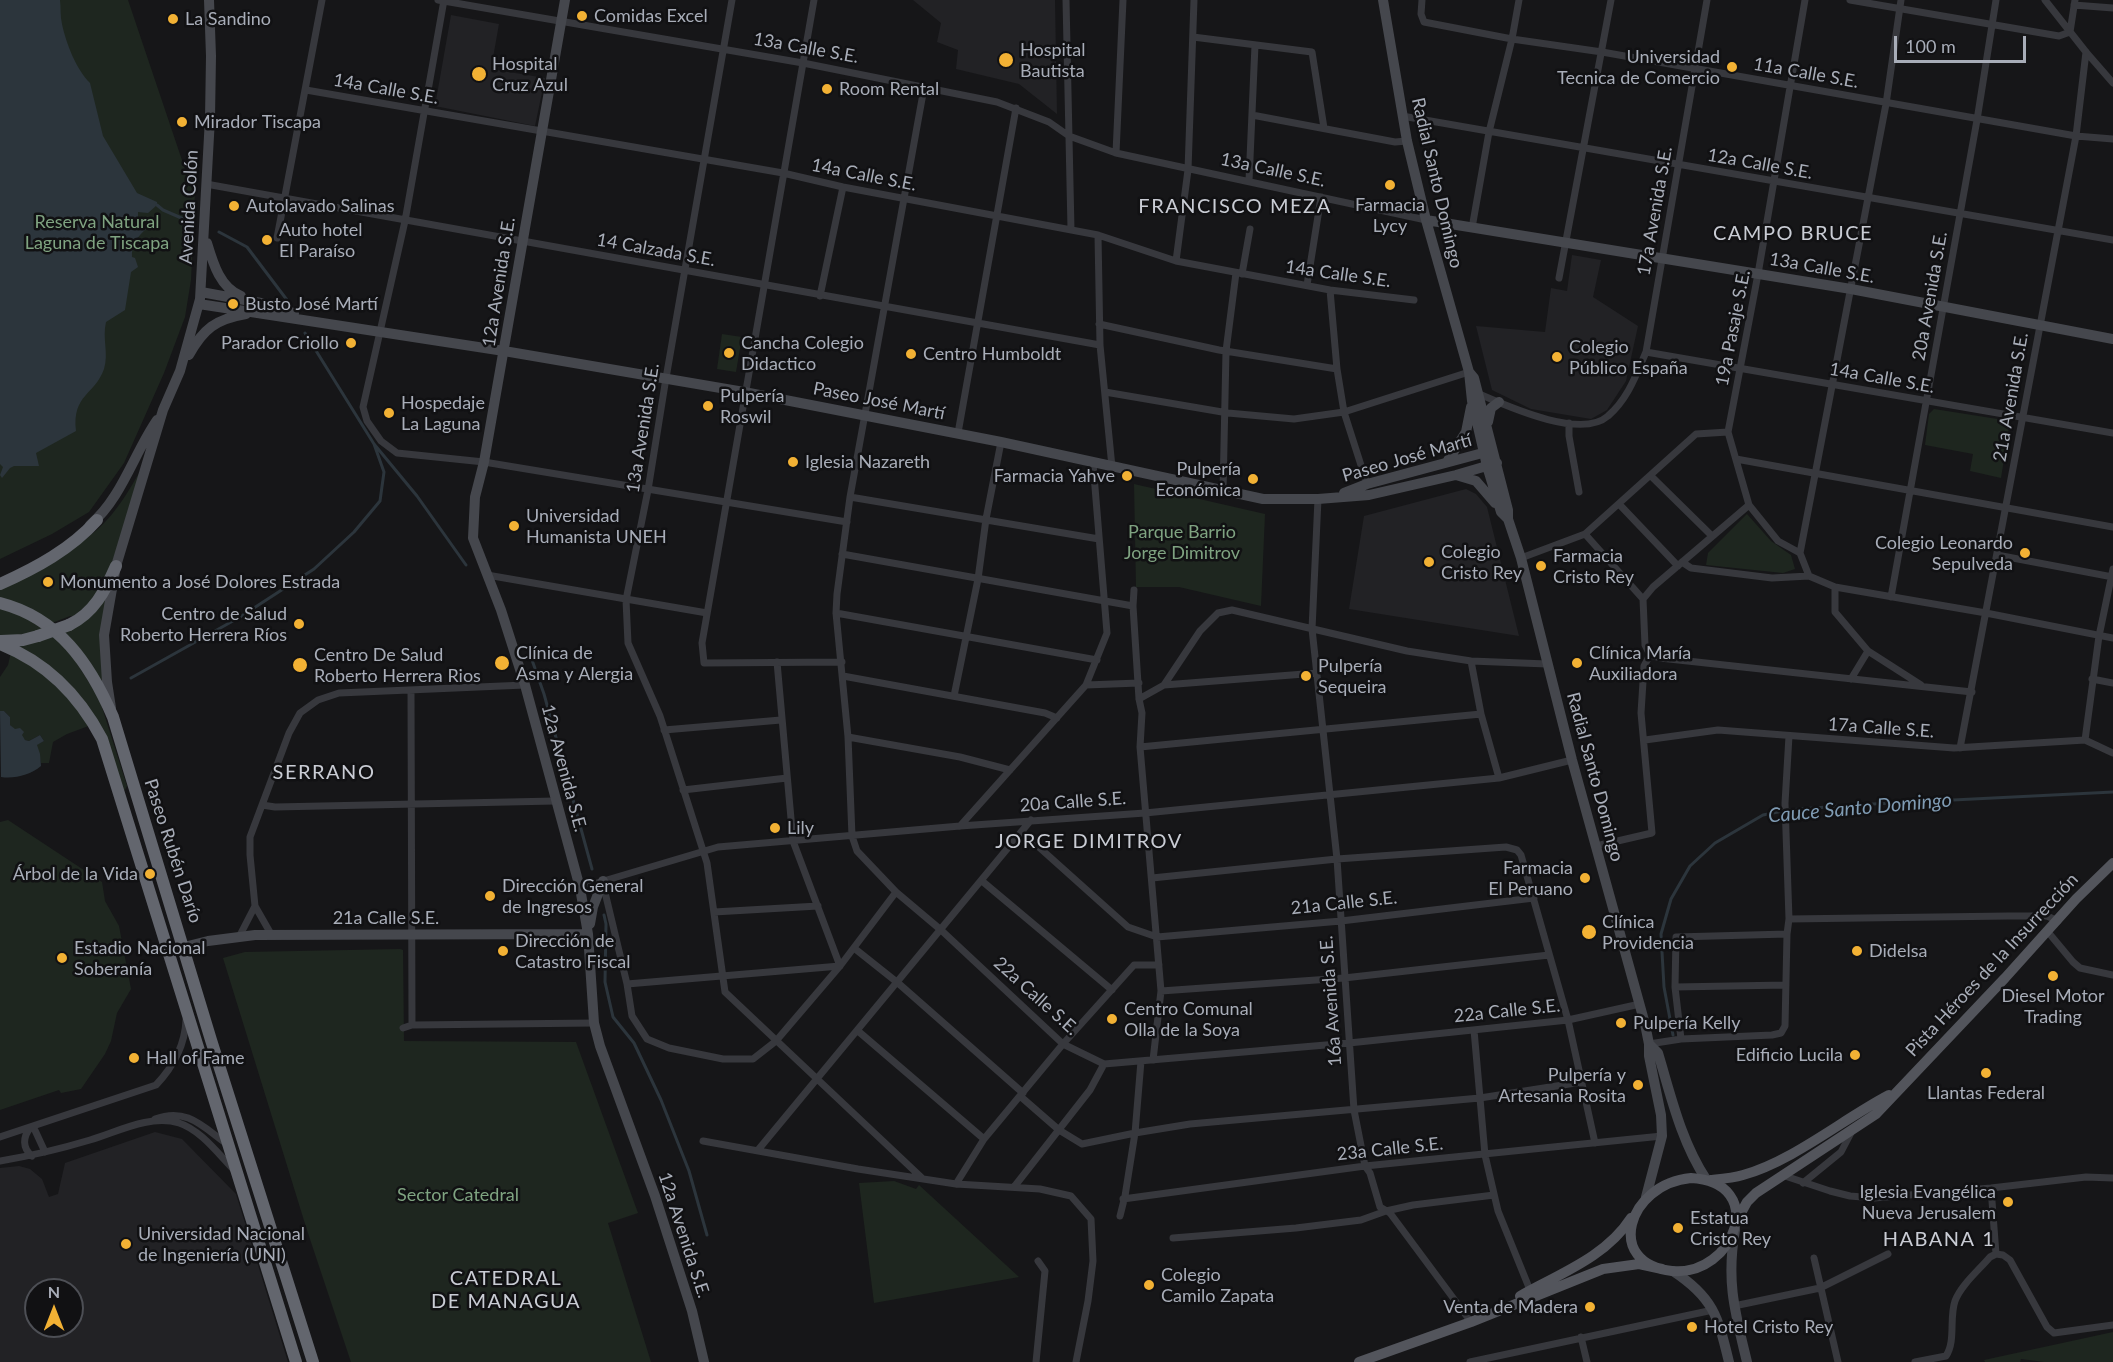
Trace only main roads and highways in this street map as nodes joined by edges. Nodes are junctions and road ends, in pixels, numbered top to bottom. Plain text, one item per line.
1 (209, 0) edge
2 (565, 0) edge
3 (1383, 0) edge
4 (1426, 220) junction
5 (205, 234) junction
6 (201, 292) junction
7 (261, 303) junction
8 (199, 304) junction
9 (251, 313) junction
10 (314, 320) junction
11 (2113, 339) edge
12 (504, 351) junction
13 (180, 371) junction
14 (1475, 397) junction
15 (1499, 402) road end
16 (163, 410) junction
17 (1488, 426) junction
18 (1489, 451) junction
19 (1447, 462) junction
20 (1492, 465) junction
21 (1456, 475) junction
22 (1331, 498) junction
23 (1504, 516) junction
24 (97, 520) joint
25 (116, 566) junction
26 (0, 580) edge
27 (0, 603) edge
28 (0, 643) edge
29 (113, 717) junction
30 (132, 783) junction
31 (122, 799) junction
32 (2113, 863) edge
33 (159, 868) junction
34 (147, 883) junction
35 (598, 883) road end
36 (588, 933) junction
37 (184, 947) junction
38 (168, 951) junction
39 (211, 1040) junction
40 (1649, 1044) junction
41 (1897, 1091) junction
42 (1709, 1180) junction
43 (1646, 1197) junction
44 (1637, 1208) junction
45 (1736, 1226) junction
46 (1667, 1270) junction
47 (1482, 1317) junction
48 (296, 1362) edge
49 (313, 1362) edge
50 (704, 1362) edge
51 (1359, 1362) edge
52 (1730, 1362) edge
53 (1747, 1362) edge

1 - 5 main road, Avenida Colón
2 - 12 main road, 12a Avenida S.E.
3 - 4 main road, Radial Santo Domingo
4 - 11 main road, 13a Calle S.E.
4 - 14 main road, Radial Santo Domingo
5 - 6 main road, Avenida Colón
5 - 7 main road
6 - 7 main road, Paseo José Martí
6 - 8 main road, Avenida Colón
7 - 10 main road, Paseo José Martí
8 - 9 main road, Paseo José Martí
8 - 13 main road, Avenida Colón
9 - 10 main road, Paseo José Martí
9 - 13 main road
10 - 12 main road, Paseo José Martí
12 - 22 main road, Paseo José Martí
12 - 36 main road, 12a Avenida S.E.
13 - 16 main road, Avenida Colón
14 - 17 main road, Radial Santo Domingo
14 - 18 main road, Radial Santo Domingo
14 - 19 main road
15 - 17 main road
16 - 24 main road, Avenida Colón
16 - 25 main road, Avenida Colón
17 - 18 main road, Radial Santo Domingo
18 - 19 main road, Paseo José Martí
18 - 20 main road, Radial Santo Domingo
19 - 22 main road, Paseo José Martí
20 - 21 main road, Paseo José Martí
20 - 23 main road, Radial Santo Domingo
21 - 22 main road, Paseo José Martí
21 - 23 main road
23 - 40 main road, Radial Santo Domingo
24 - 26 highway
25 - 28 highway, bridge
25 - 29 main road, Avenida Colón
27 - 29 highway, Paseo Rubén Darío
28 - 31 highway, Paseo Rubén Darío
29 - 30 highway, Paseo Rubén Darío
30 - 31 highway
30 - 33 highway, Paseo Rubén Darío
31 - 33 highway
31 - 34 highway, Paseo Rubén Darío
32 - 41 main road, Pista Héroes de la Insurrección
33 - 37 highway, Paseo Rubén Darío
34 - 37 highway
34 - 38 highway, Paseo Rubén Darío
35 - 36 main road
36 - 37 main road, 21a Calle S.E.
36 - 50 main road, 12a Avenida S.E.
37 - 38 highway
37 - 39 highway, Paseo Rubén Darío
38 - 39 highway
38 - 48 highway, Paseo Rubén Darío
39 - 49 highway, Paseo Rubén Darío
40 - 42 main road, Radial Santo Domingo
40 - 43 main road, Radial Santo Domingo
41 - 42 main road, Pista Héroes de la Insurrección
41 - 45 main road, Pista Héroes de la Insurrección
42 - 43 main road
42 - 45 main road
43 - 44 main road
44 - 46 main road
44 - 47 main road
45 - 46 main road
45 - 53 main road
46 - 47 main road
46 - 52 main road
47 - 51 main road

